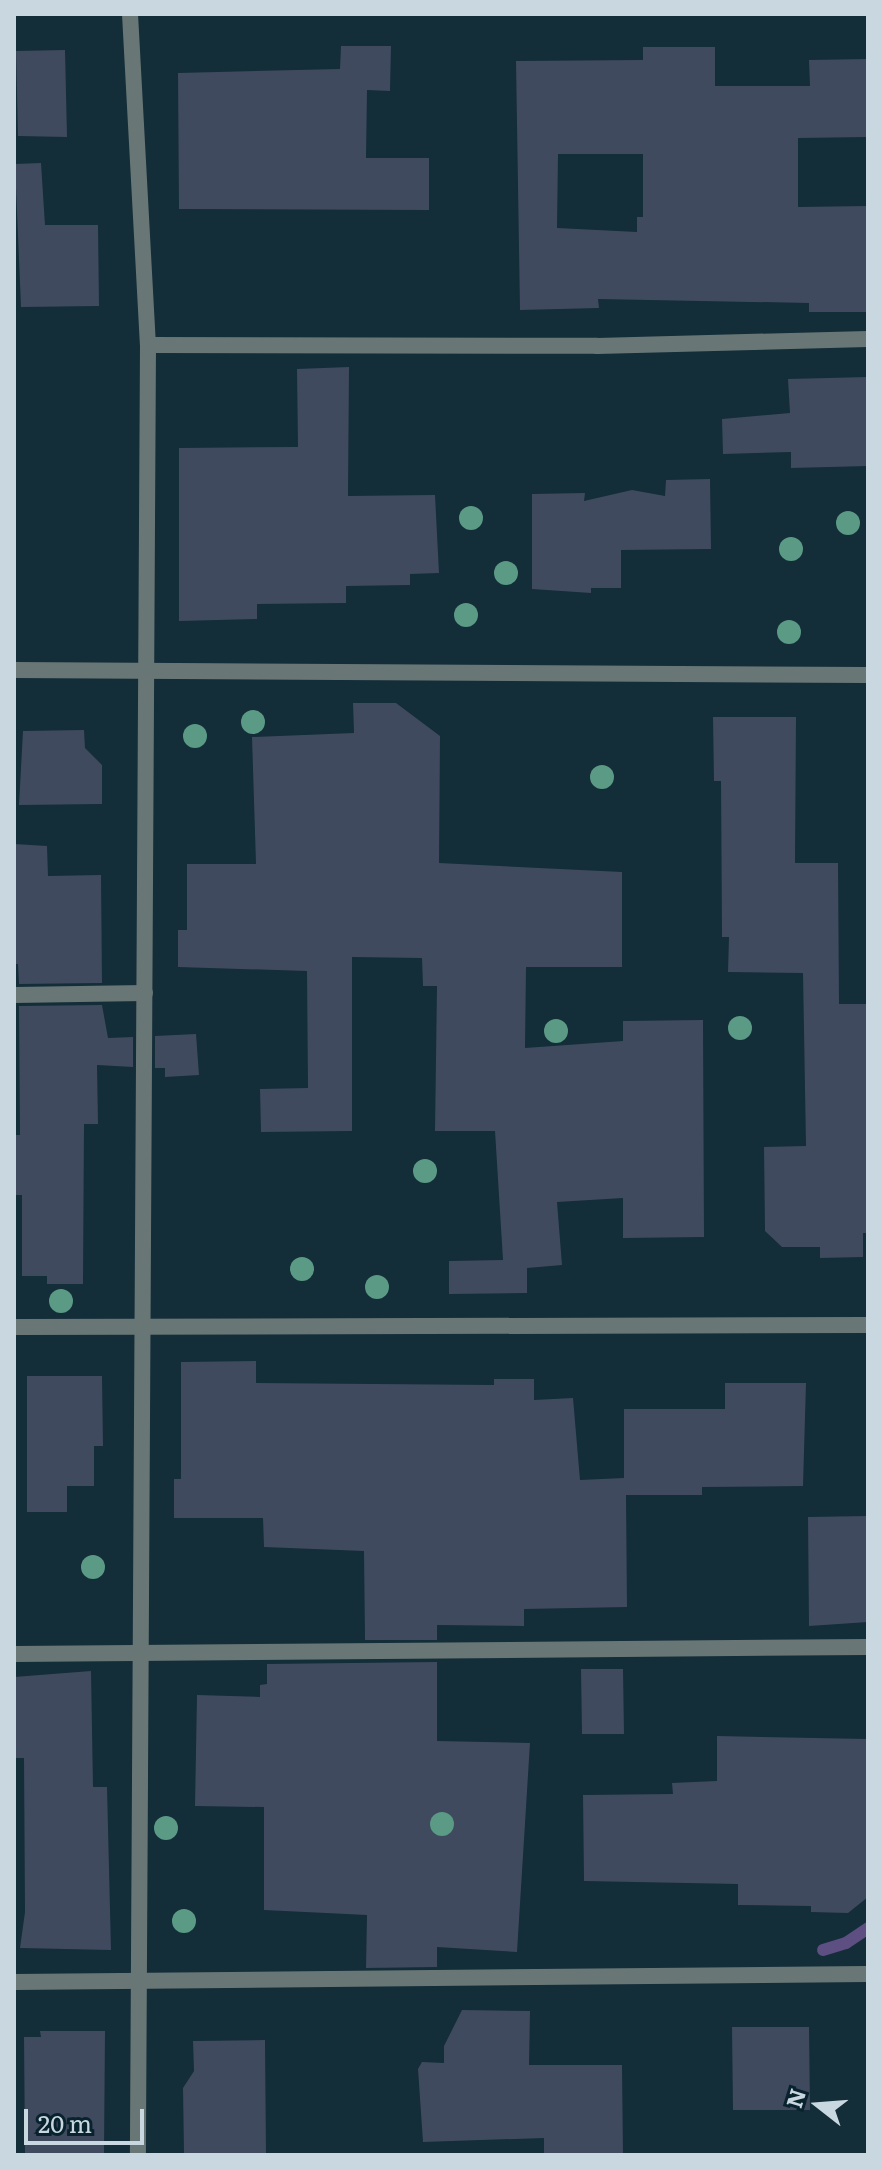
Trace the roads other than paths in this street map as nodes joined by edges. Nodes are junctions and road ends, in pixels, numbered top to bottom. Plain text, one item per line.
1 (130, 14) edge
2 (868, 339) edge
3 (148, 345) junction
4 (146, 667) junction
5 (14, 670) edge
6 (868, 675) edge
7 (145, 993) junction
8 (14, 995) edge
9 (868, 1325) edge
10 (143, 1326) junction
11 (14, 1327) edge
12 (868, 1647) edge
13 (14, 1654) edge
14 (141, 1654) junction
15 (868, 1974) edge
16 (139, 1977) junction
17 (14, 1982) edge
18 (138, 2155) edge

1 - 3 street
2 - 3 street
3 - 4 street
4 - 5 street
4 - 6 street
4 - 7 street
7 - 8 street
7 - 10 street
9 - 10 street
10 - 11 street
10 - 14 street
12 - 14 street
13 - 14 street
14 - 16 street
15 - 16 street
16 - 17 street
16 - 18 street

